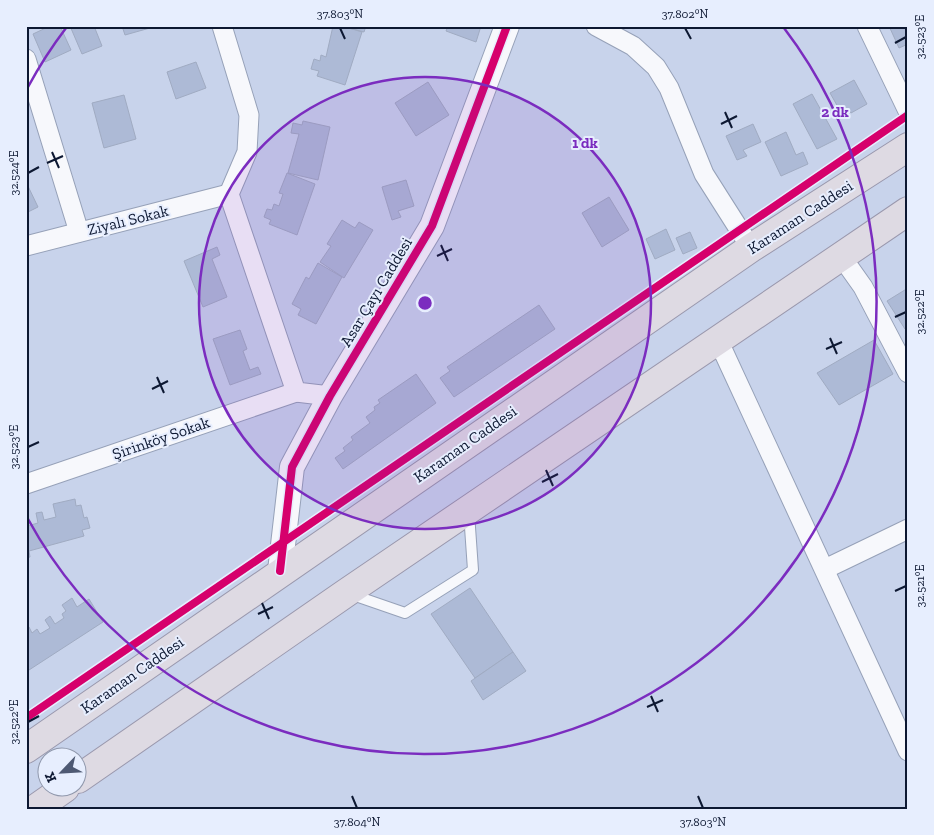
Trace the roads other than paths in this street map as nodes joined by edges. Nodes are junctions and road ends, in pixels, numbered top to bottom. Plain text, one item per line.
1 (222, 26) edge
2 (507, 26) edge
3 (596, 26) edge
4 (867, 26) edge
5 (26, 59) edge
6 (908, 111) edge
7 (908, 147) edge
8 (229, 194) junction
9 (908, 211) edge
10 (79, 232) junction
11 (26, 246) edge
12 (751, 248) junction
13 (841, 256) junction
14 (718, 340) junction
15 (908, 373) edge
16 (296, 392) junction
17 (330, 396) junction
18 (26, 484) edge
19 (469, 509) junction
20 (908, 529) edge
21 (825, 569) junction
22 (280, 571) junction
23 (346, 593) junction
24 (26, 749) edge
25 (908, 751) edge
26 (88, 772) edge
27 (51, 798) edge
28 (35, 809) edge

1 - 8 street
2 - 17 street, Asar Çayı Caddesi
3 - 12 street
4 - 6 street
5 - 10 street
7 - 12 highway, Karaman Caddesi
8 - 10 street, Ziyalı Sokak
8 - 16 street
9 - 13 highway
10 - 11 street, Ziyalı Sokak
12 - 22 highway, Karaman Caddesi
13 - 14 highway
13 - 15 street
14 - 19 highway
14 - 21 street
16 - 17 street
16 - 18 street, Şirinköy Sokak
17 - 22 street, Asar Çayı Caddesi
19 - 23 highway
19 - 23 lane
20 - 21 street
21 - 25 street
22 - 24 highway, Karaman Caddesi
23 - 26 highway
27 - 28 highway

